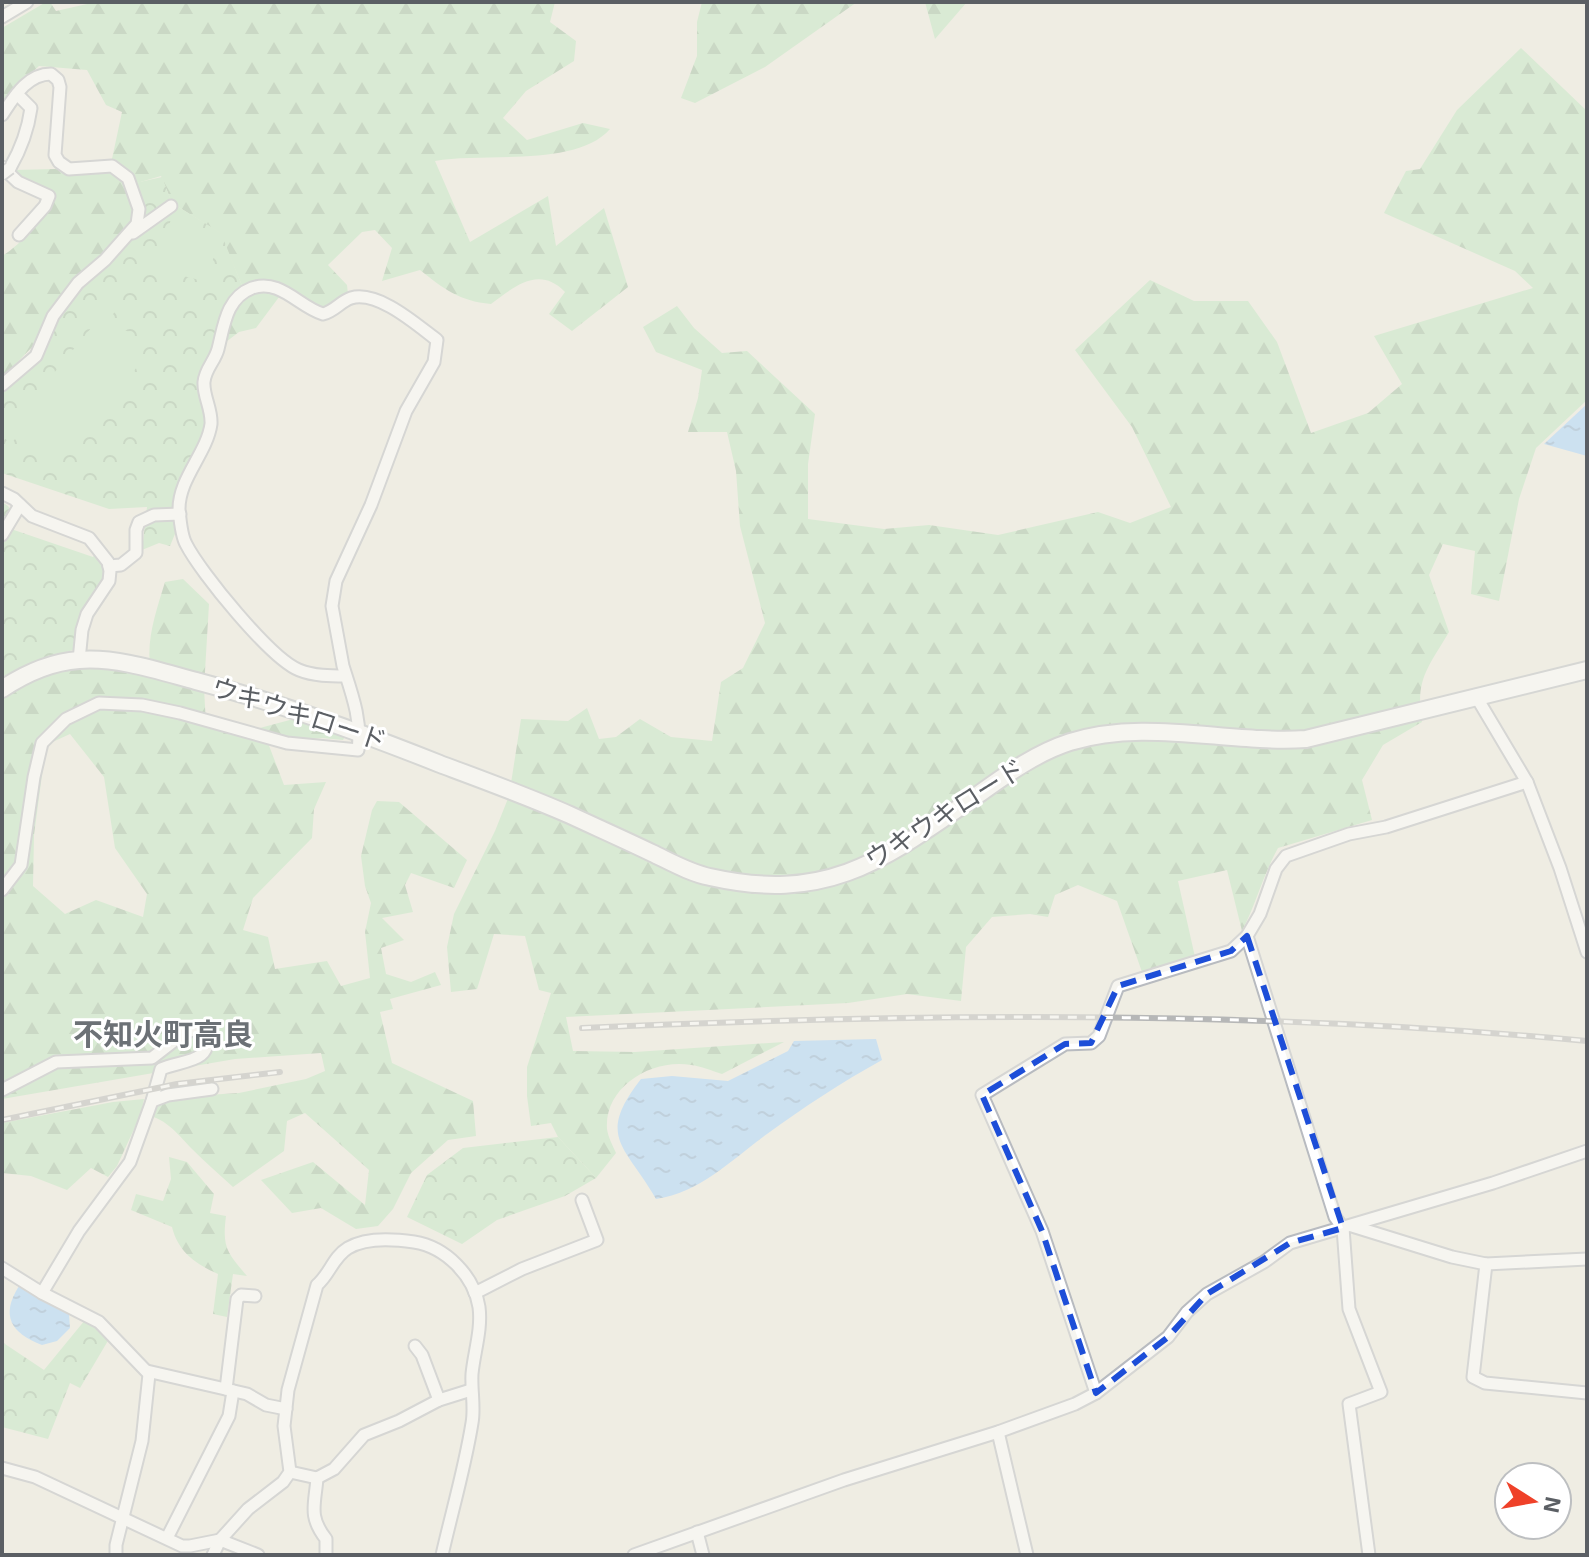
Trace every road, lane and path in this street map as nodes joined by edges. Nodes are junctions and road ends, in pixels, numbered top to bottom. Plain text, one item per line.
1 (27, 2) edge
2 (2, 17) edge
3 (17, 94) junction
4 (2, 115) edge
5 (5, 170) edge
6 (171, 206) dead end
7 (19, 235) dead end
8 (130, 235) junction
9 (2, 385) edge
10 (2, 493) edge
11 (20, 505) junction
12 (180, 514) junction
13 (2, 535) edge
14 (109, 566) junction
15 (79, 660) junction
16 (1587, 670) edge
17 (346, 676) junction
18 (2, 689) edge
19 (1477, 698) junction
20 (361, 732) junction
21 (1527, 782) junction
22 (2, 890) edge
23 (1247, 936) junction
24 (1587, 952) edge
25 (212, 1089) dead end
26 (2, 1090) edge
27 (152, 1101) junction
28 (1587, 1151) edge
29 (582, 1200) dead end
30 (1347, 1227) junction
31 (1587, 1259) edge
32 (1486, 1264) junction
33 (2, 1268) edge
34 (42, 1293) junction
35 (475, 1293) junction
36 (255, 1296) dead end
37 (415, 1346) dead end
38 (147, 1371) junction
39 (230, 1390) junction
40 (471, 1390) junction
41 (1096, 1393) junction
42 (1587, 1393) edge
43 (439, 1400) junction
44 (286, 1409) junction
45 (998, 1432) junction
46 (2, 1468) edge
47 (290, 1472) junction
48 (317, 1478) junction
49 (124, 1519) junction
50 (697, 1532) junction
51 (167, 1538) junction
52 (220, 1540) junction
53 (116, 1555) edge
54 (213, 1555) edge
55 (258, 1555) edge
56 (326, 1555) edge
57 (442, 1555) edge
58 (634, 1555) edge
59 (703, 1555) edge
60 (1027, 1555) edge
61 (1369, 1555) edge

1 - 2 street
3 - 4 street
3 - 5 street
3 - 8 street
5 - 7 street
6 - 8 street
8 - 9 street
10 - 11 street
11 - 13 street
11 - 14 street
12 - 14 street
12 - 17 street
12 - 17 street
14 - 15 street
15 - 18 street, ウキウキロード
15 - 20 street, ウキウキロード
16 - 19 street, ウキウキロード
17 - 20 street
19 - 20 street, ウキウキロード
19 - 21 street
20 - 22 street
21 - 23 street
21 - 24 street
23 - 30 street
23 - 41 street
25 - 27 street
26 - 27 street
27 - 34 street
28 - 30 street
29 - 35 street
30 - 32 street
30 - 41 street
30 - 61 street
31 - 32 street
32 - 42 street
33 - 34 street
34 - 38 street
35 - 40 street
35 - 44 street
36 - 39 street
37 - 43 street
38 - 39 street
38 - 49 street
39 - 44 street
39 - 51 street
40 - 43 street
40 - 57 street
41 - 45 street
43 - 48 street
44 - 47 street
45 - 50 street
45 - 60 street
46 - 49 street
47 - 48 street
47 - 52 street
48 - 56 street
49 - 51 street
49 - 53 street
50 - 58 street
50 - 59 street
51 - 52 street
52 - 54 street
52 - 55 street

